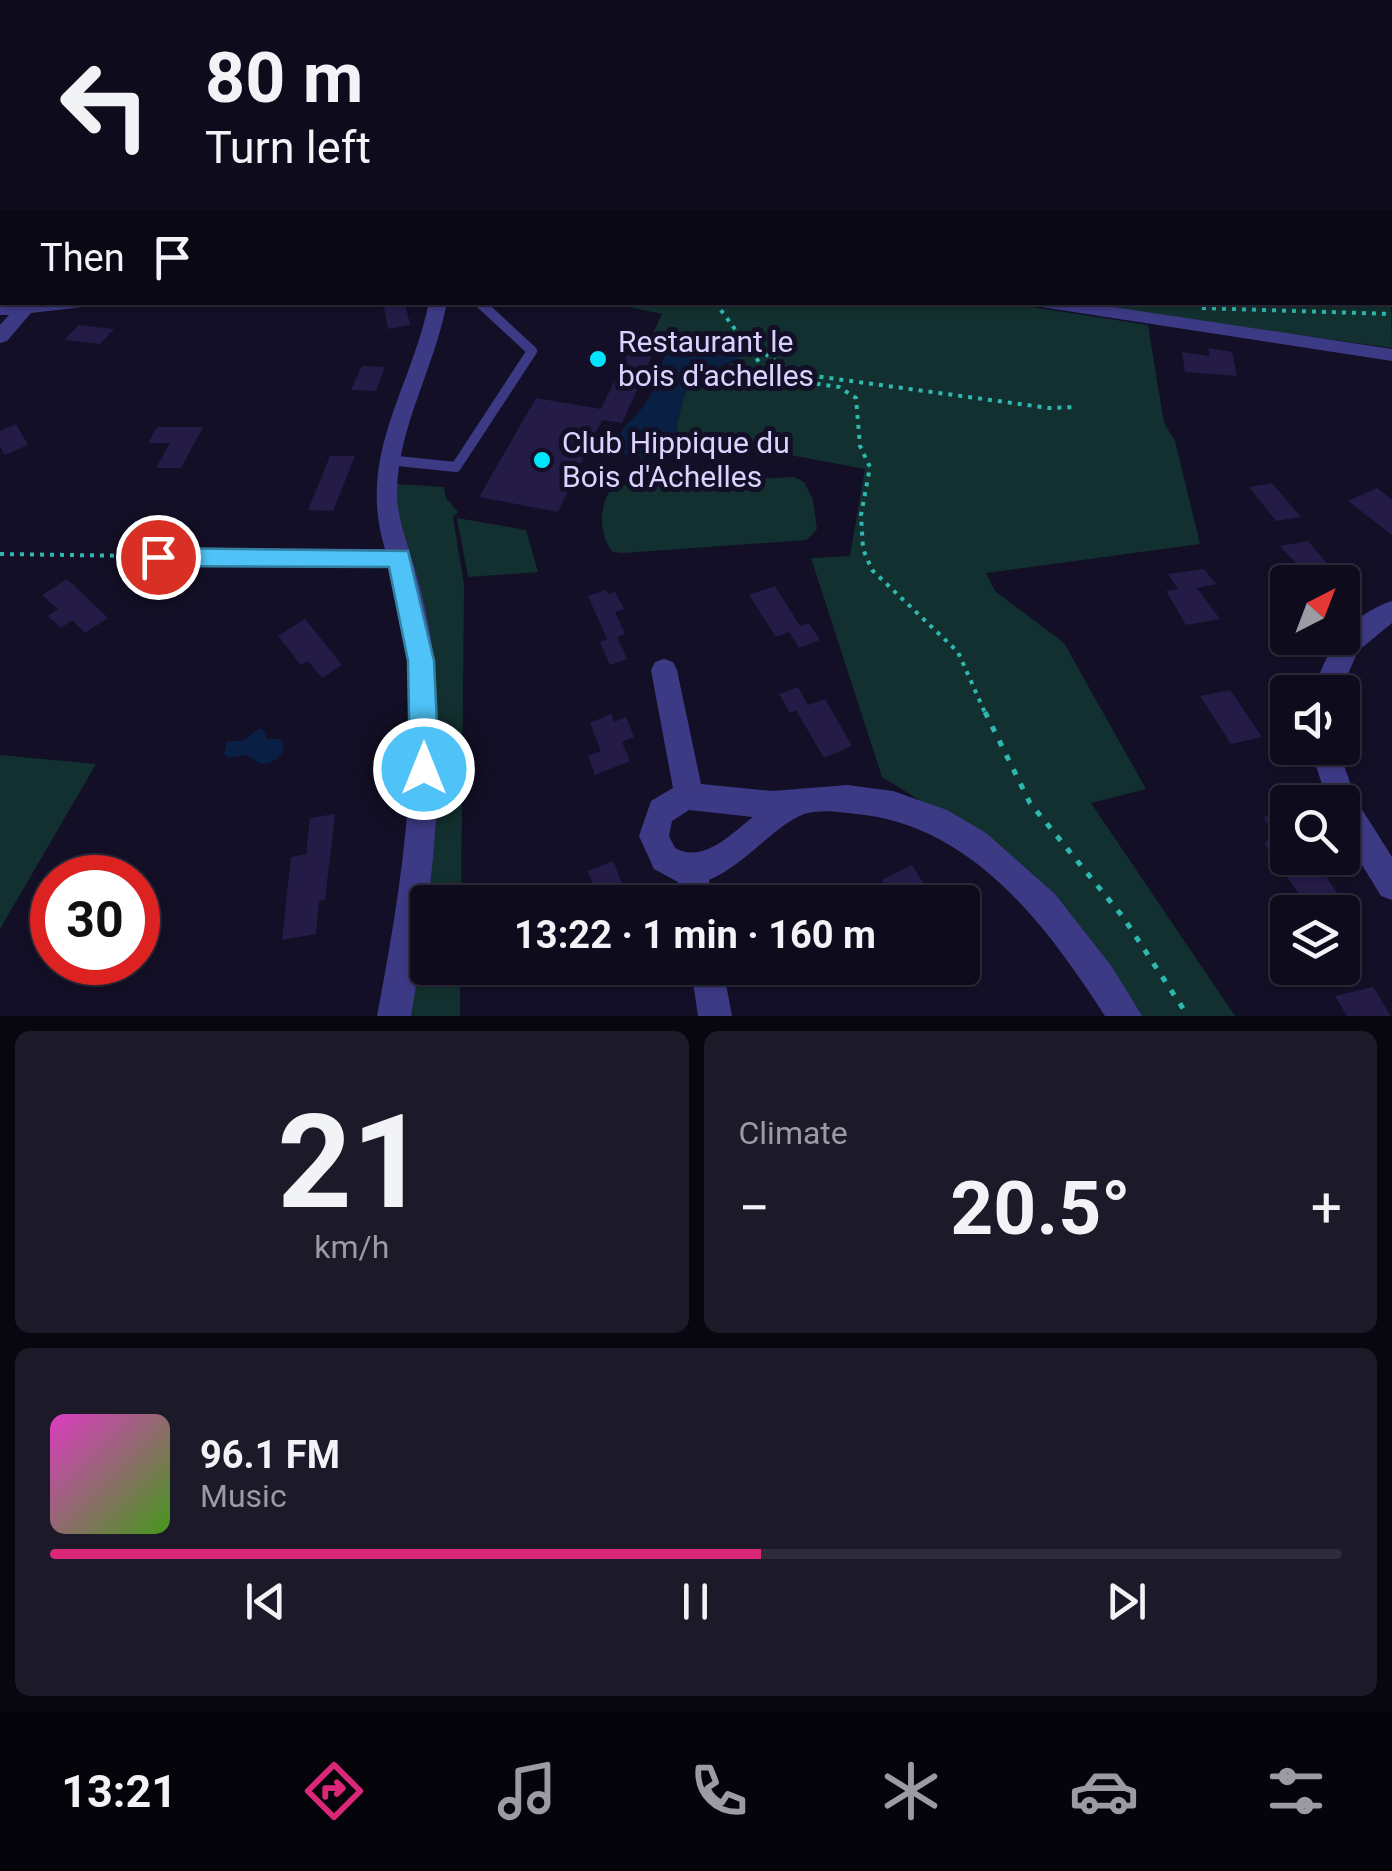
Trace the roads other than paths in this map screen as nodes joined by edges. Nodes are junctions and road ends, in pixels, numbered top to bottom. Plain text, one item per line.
1 (54, 305) edge
2 (437, 305) edge
3 (482, 305) edge
4 (1060, 305) edge
5 (25, 308) junction
6 (0, 310) edge
7 (0, 337) edge
8 (1392, 355) edge
9 (388, 460) junction
10 (158, 557) road end
11 (400, 558) junction
12 (1392, 611) edge
13 (664, 670) dead end
14 (1332, 675) edge
15 (688, 796) junction
16 (797, 802) junction
17 (1360, 833) edge
18 (692, 869) junction
19 (694, 885) edge
20 (1392, 886) edge
21 (710, 985) edge
22 (394, 1016) edge
23 (715, 1016) edge
24 (1125, 1016) edge

1 - 5 street
2 - 9 street
3 - 9 lane
4 - 8 street
5 - 6 street
5 - 7 street
9 - 11 street
10 - 11 street
11 - 22 street
12 - 14 street
13 - 15 street
15 - 16 street
15 - 18 street
16 - 18 street
16 - 24 street
17 - 20 street
18 - 19 street
21 - 23 street

